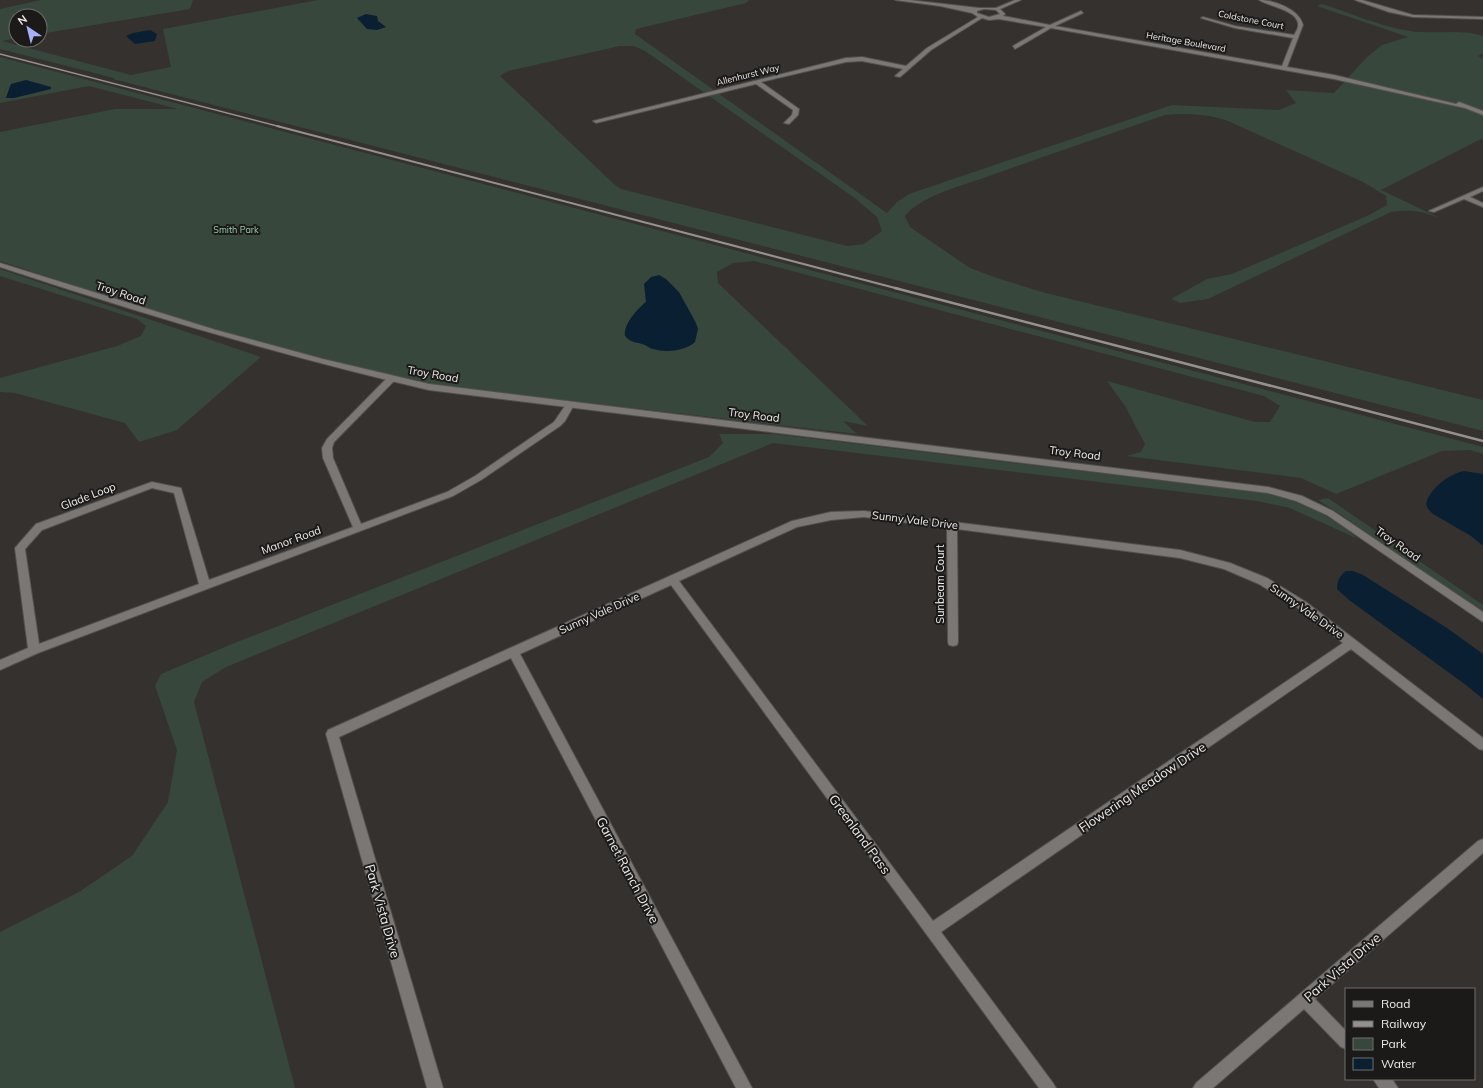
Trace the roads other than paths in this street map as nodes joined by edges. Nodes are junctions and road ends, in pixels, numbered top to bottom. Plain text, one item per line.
1 (897, 0) edge
2 (1019, 0) edge
3 (1261, 0) edge
4 (1357, 0) edge
5 (940, 5) junction
6 (979, 8) junction
7 (997, 9) junction
8 (974, 12) junction
9 (1080, 12) dead end
10 (1003, 14) junction
11 (981, 17) junction
12 (998, 17) junction
13 (1203, 18) dead end
14 (1483, 18) edge
15 (1035, 24) junction
16 (1049, 26) junction
17 (1296, 37) junction
18 (1015, 47) dead end
19 (906, 68) junction
20 (1284, 68) junction
21 (898, 76) dead end
22 (757, 82) junction
23 (1483, 113) edge
24 (596, 121) dead end
25 (787, 123) dead end
26 (1483, 189) edge
27 (1464, 197) junction
28 (1483, 205) edge
29 (1432, 211) dead end
30 (0, 265) edge
31 (391, 379) junction
32 (570, 405) junction
33 (952, 525) junction
34 (358, 528) junction
35 (673, 580) junction
36 (205, 585) junction
37 (1483, 618) edge
38 (953, 642) dead end
39 (1352, 643) junction
40 (34, 650) junction
41 (513, 652) junction
42 (0, 665) edge
43 (332, 734) joint
44 (1483, 745) edge
45 (1483, 845) edge
46 (932, 930) junction
47 (1305, 999) junction
48 (1345, 1041) edge
49 (1383, 1080) edge
50 (435, 1088) edge
51 (744, 1088) edge
52 (1048, 1088) edge
53 (1201, 1088) edge
54 (1390, 1088) edge

1 - 5 street
2 - 7 street
3 - 17 street
4 - 14 street
5 - 6 street
5 - 8 street
6 - 7 street
6 - 8 street
7 - 10 street
8 - 11 street
9 - 16 street
10 - 12 street
10 - 15 street, Heritage Boulevard
11 - 12 street, Heritage Boulevard
11 - 19 street
12 - 15 street, Heritage Boulevard
13 - 17 street, Coldstone Court
15 - 16 street, Heritage Boulevard
16 - 18 street
16 - 20 street, Heritage Boulevard
17 - 20 street
19 - 21 street
19 - 22 street, Allenhurst Way
20 - 23 street, Heritage Boulevard
22 - 24 street, Allenhurst Way
22 - 25 street
26 - 27 street
27 - 28 street
27 - 29 street
30 - 31 street, Troy Road
31 - 32 street, Troy Road
31 - 34 street
32 - 34 street, Manor Road
32 - 37 street, Troy Road
33 - 35 street, Sunny Vale Drive
33 - 38 street, Sunbeam Court
33 - 39 street, Sunny Vale Drive
34 - 36 street, Manor Road
35 - 41 street, Sunny Vale Drive
35 - 46 street, Greenland Pass
36 - 40 street, Manor Road
36 - 40 street, Glade Loop
39 - 44 street, Sunny Vale Drive
39 - 46 street, Flowering Meadow Drive
40 - 42 street, Manor Road
41 - 43 street, Sunny Vale Drive
41 - 51 street, Garnet Ranch Drive
43 - 50 street, Park Vista Drive
45 - 47 street, Park Vista Drive
46 - 52 street, Greenland Pass
47 - 48 street
47 - 53 street, Park Vista Drive
49 - 54 street

